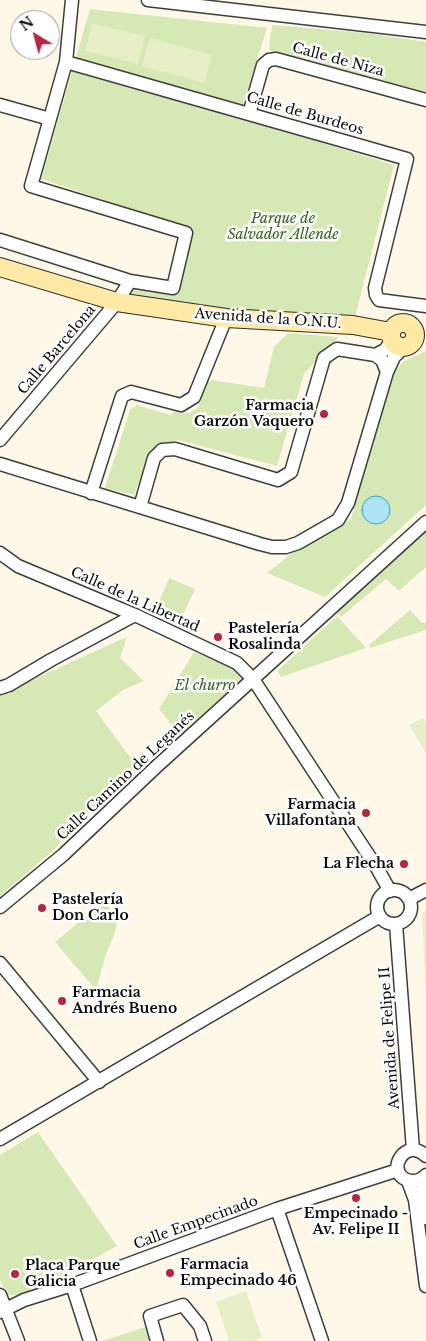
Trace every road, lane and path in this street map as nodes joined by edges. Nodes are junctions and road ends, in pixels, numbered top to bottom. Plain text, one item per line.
1 (72, 0) edge
2 (148, 0) edge
3 (426, 32) edge
4 (66, 62) junction
5 (426, 100) edge
6 (0, 105) edge
7 (249, 114) junction
8 (50, 119) junction
9 (0, 240) edge
10 (0, 268) edge
11 (130, 281) junction
12 (117, 302) junction
13 (426, 306) edge
14 (226, 318) junction
15 (421, 332) edge
16 (396, 340) junction
17 (375, 355) junction
18 (387, 372) junction
19 (0, 440) edge
20 (0, 464) edge
21 (91, 493) junction
22 (140, 507) junction
23 (426, 522) edge
24 (0, 553) edge
25 (135, 615) junction
26 (253, 679) junction
27 (0, 688) edge
28 (426, 890) edge
29 (390, 891) junction
30 (409, 900) junction
31 (0, 907) edge
32 (380, 916) junction
33 (396, 924) junction
34 (0, 963) edge
35 (99, 1082) junction
36 (0, 1139) edge
37 (413, 1150) junction
38 (426, 1156) edge
39 (398, 1170) junction
40 (424, 1177) edge
41 (408, 1181) junction
42 (277, 1208) junction
43 (426, 1220) edge
44 (72, 1285) junction
45 (426, 1286) edge
46 (0, 1295) edge
47 (3, 1310) edge
48 (18, 1341) edge
49 (90, 1341) edge
50 (158, 1341) edge
51 (205, 1341) edge
52 (322, 1341) edge

1 - 4 street
2 - 3 street
4 - 7 street, Calle de Burdeos
4 - 8 street
5 - 7 street, Calle de Niza
6 - 8 street
7 - 13 street, Calle de Burdeos
8 - 11 street
9 - 11 street
10 - 12 street, Avenida de la O.N.U.
11 - 12 street
12 - 14 street, Avenida de la O.N.U.
12 - 19 street, Calle Barcelona
14 - 16 street, Avenida de la O.N.U.
14 - 21 street
15 - 16 street
16 - 17 street
16 - 18 street
17 - 18 street
17 - 22 street
18 - 22 street
20 - 21 street
21 - 22 street
23 - 26 street, Calle Camino de Leganés
24 - 25 street, Calle de la Libertad
25 - 26 street, Calle de la Libertad
25 - 27 street
26 - 29 street
26 - 31 street, Calle Camino de Leganés
28 - 30 street
29 - 30 street
29 - 32 street
30 - 33 street
32 - 33 street
32 - 35 street
33 - 37 street, Avenida de Felipe II
34 - 35 street
35 - 36 street
37 - 38 street
37 - 39 street
39 - 41 street
39 - 42 street, Calle Empecinado
40 - 41 street
40 - 43 street
41 - 45 street
42 - 44 street, Calle Empecinado
42 - 52 street
44 - 47 street, Calle Empecinado
44 - 49 street
46 - 47 street
47 - 48 street
50 - 51 street

